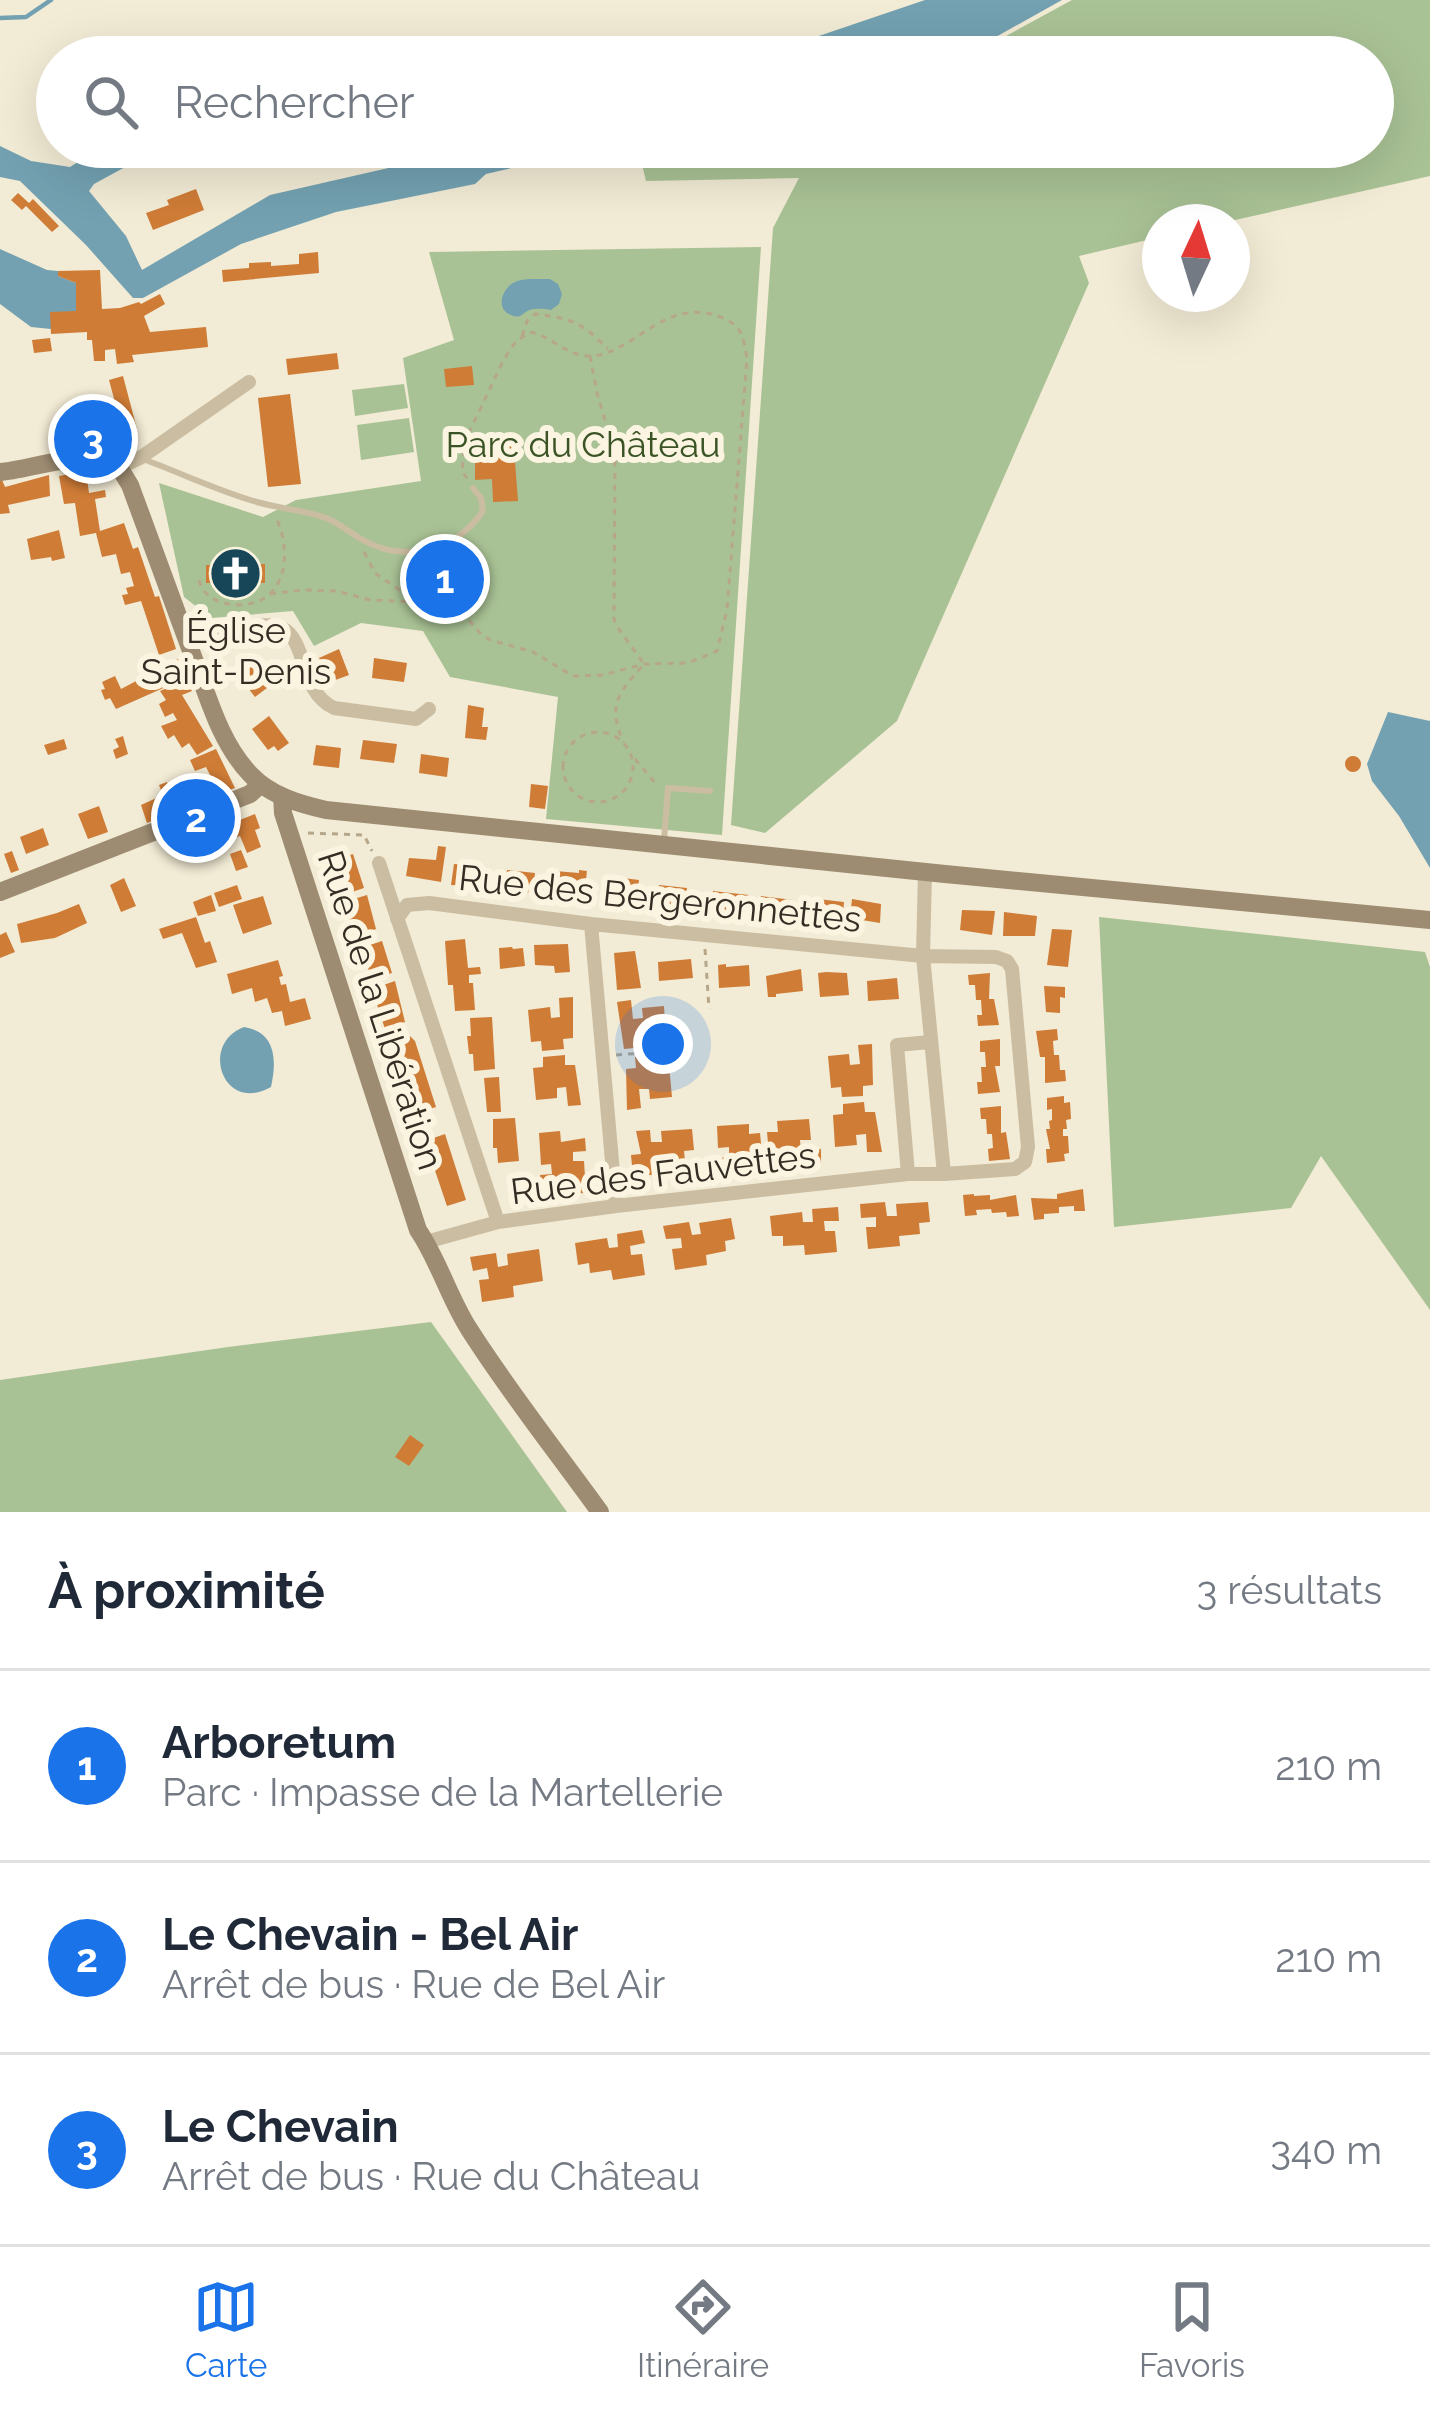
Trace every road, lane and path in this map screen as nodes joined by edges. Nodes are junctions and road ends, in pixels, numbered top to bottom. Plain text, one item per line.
1 (522, 337) junction
2 (609, 350) junction
3 (590, 356) junction
4 (249, 382) dead end
5 (140, 458) junction
6 (119, 468) junction
7 (0, 472) edge
8 (473, 488) joint
9 (260, 502) junction
10 (361, 539) junction
11 (199, 580) dead end
12 (270, 594) junction
13 (417, 602) junction
14 (185, 635) junction
15 (644, 664) junction
16 (428, 709) dead end
17 (622, 742) junction
18 (632, 755) junction
19 (261, 784) junction
20 (668, 788) junction
21 (710, 791) dead end
22 (282, 796) junction
23 (289, 832) junction
24 (663, 844) junction
25 (379, 863) joint
26 (925, 872) junction
27 (0, 892) edge
28 (397, 919) junction
29 (1430, 920) edge
30 (591, 924) junction
31 (704, 935) junction
32 (923, 956) junction
33 (709, 1009) dead end
34 (930, 1042) junction
35 (682, 1050) dead end
36 (603, 1056) junction
37 (908, 1174) junction
38 (944, 1174) junction
39 (616, 1206) junction
40 (498, 1222) junction
41 (426, 1242) junction
42 (600, 1512) edge

1 - 2 path
1 - 3 path
1 - 8 path
2 - 3 path
2 - 15 path
3 - 15 path
4 - 5 street
5 - 6 street
5 - 9 lane
6 - 7 street
6 - 14 street
8 - 10 lane
9 - 10 lane
9 - 12 path
10 - 13 path
11 - 12 path
12 - 13 path
13 - 15 path
14 - 16 street
14 - 19 street
15 - 17 path
17 - 18 path
17 - 18 path
18 - 20 path
19 - 22 street
19 - 27 street
20 - 21 lane
20 - 24 lane
22 - 23 street, Rue de la Libération
22 - 24 street
23 - 25 path
23 - 41 street, Rue de la Libération
24 - 26 street
25 - 28 street
26 - 29 street
26 - 32 street
28 - 30 street, Rue des Bergeronnettes
28 - 40 street
30 - 31 street, Rue des Bergeronnettes
30 - 36 street
31 - 32 street, Rue des Bergeronnettes
31 - 33 path
32 - 34 street
32 - 38 street, Rue des Bergeronnettes
34 - 37 street
34 - 38 street
35 - 36 path
36 - 39 street
37 - 38 street, Rue des Fauvettes
37 - 39 street, Rue des Fauvettes
39 - 40 street, Rue des Fauvettes
40 - 41 street, Rue des Fauvettes
41 - 42 street, Rue de la Libération

